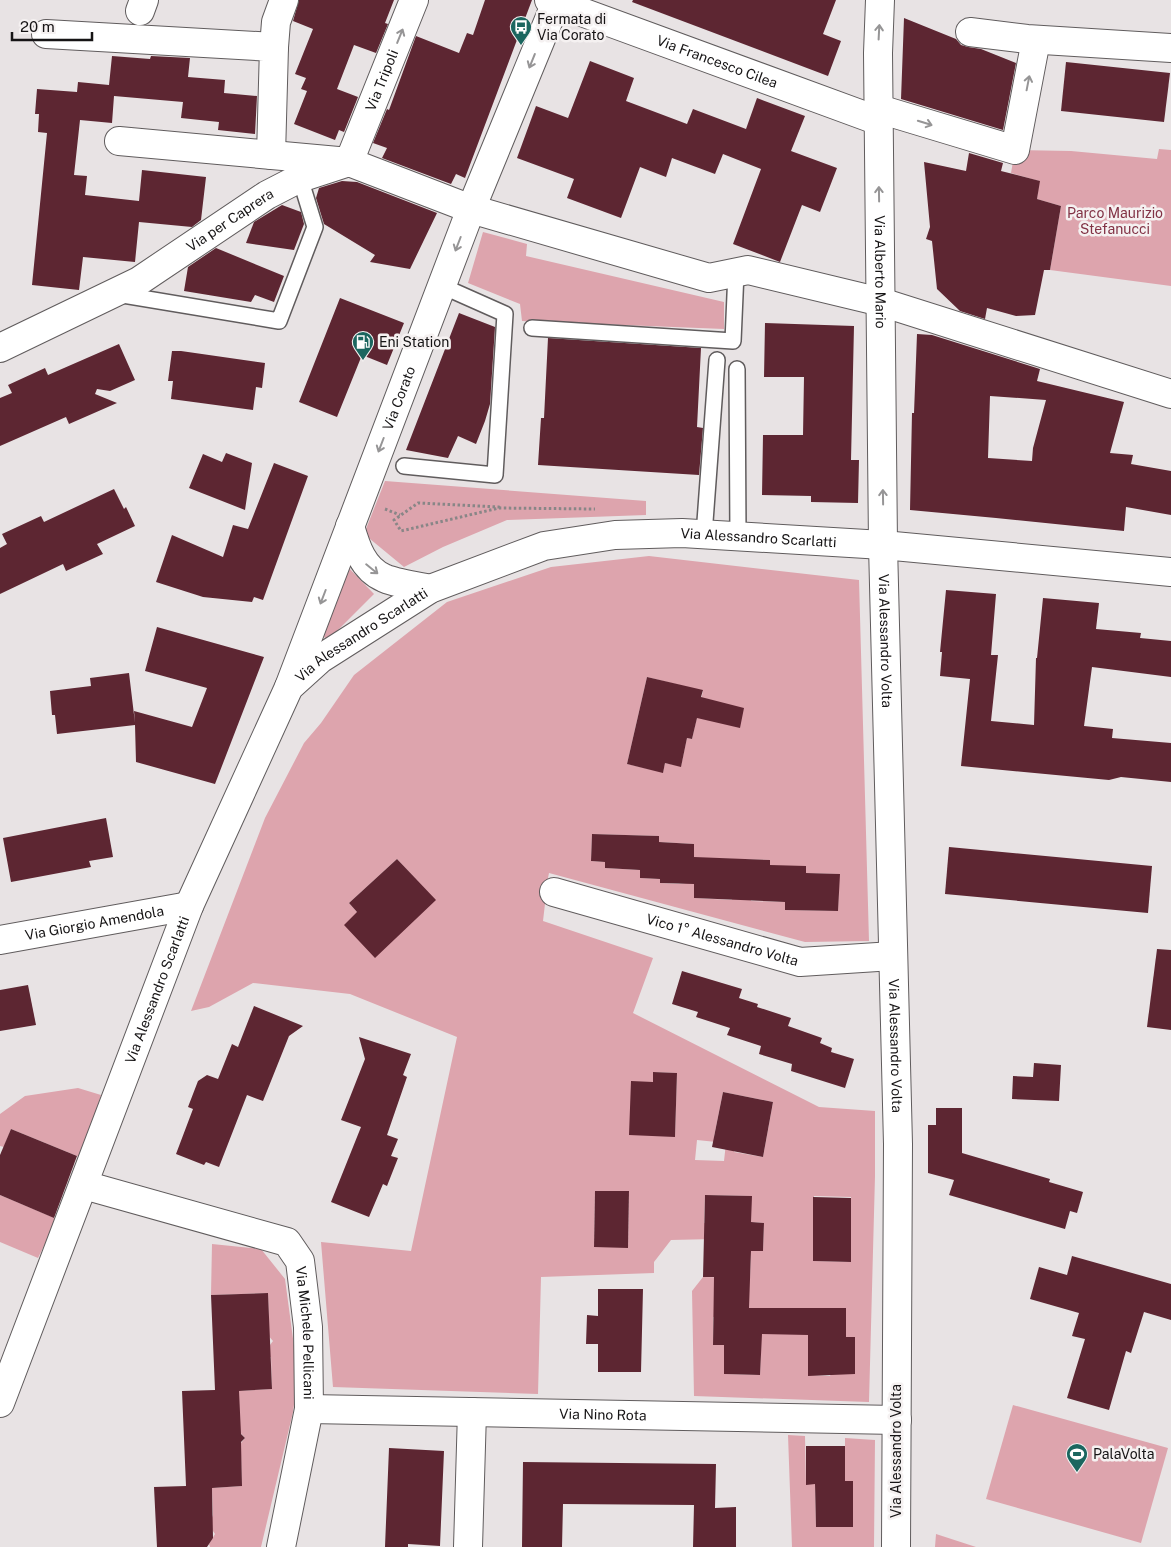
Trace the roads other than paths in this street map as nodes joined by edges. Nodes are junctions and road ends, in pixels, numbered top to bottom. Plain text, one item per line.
1 (284, 0) edge
2 (414, 0) edge
3 (880, 0) edge
4 (554, 1) edge
5 (970, 32) dead end
6 (46, 34) dead end
7 (1036, 40) junction
8 (274, 47) junction
9 (1171, 48) edge
10 (879, 115) junction
11 (119, 141) dead end
12 (271, 155) junction
13 (349, 162) junction
14 (300, 178) junction
15 (471, 209) junction
16 (736, 272) junction
17 (442, 286) junction
18 (113, 293) junction
19 (881, 302) junction
20 (532, 328) dead end
21 (0, 348) edge
22 (717, 360) dead end
23 (737, 369) dead end
24 (1171, 394) edge
25 (404, 466) dead end
26 (350, 526) junction
27 (704, 535) junction
28 (738, 536) junction
29 (883, 545) junction
30 (1171, 572) edge
31 (430, 589) junction
32 (290, 687) junction
33 (554, 892) dead end
34 (189, 906) junction
35 (0, 940) edge
36 (893, 956) junction
37 (84, 1185) junction
38 (0, 1403) edge
39 (310, 1409) junction
40 (472, 1412) junction
41 (896, 1420) junction
42 (281, 1547) edge
43 (468, 1547) edge
44 (896, 1547) edge

1 - 8 street
13 -> 2 street, Via Tripoli
10 -> 3 street, Via Alberto Mario
4 - 10 street, Via Francesco Cilea
4 -> 15 street, Via Corato
5 - 7 street
6 - 8 street
7 - 9 street
10 -> 7 street, Via Francesco Cilea
8 - 12 street
19 -> 10 street, Via Alberto Mario
11 - 12 street
12 - 13 street
13 - 14 street, Via per Caprera
13 - 15 street
14 - 18 street, Via per Caprera
14 - 18 lane
15 - 16 street
15 -> 17 street, Via Corato
16 - 19 street
16 - 20 lane
17 - 25 lane
17 -> 26 street, Via Corato
18 - 21 street, Via per Caprera
19 - 24 street
29 -> 19 street, Via Alberto Mario
22 - 27 lane
23 - 28 lane
26 -> 31 street
26 -> 32 street, Via Corato
27 - 28 street, Via Alessandro Scarlatti
27 - 31 street, Via Alessandro Scarlatti
28 - 29 street, Via Alessandro Scarlatti
29 - 30 street, Via Alessandro Scarlatti
29 - 36 street, Via Alessandro Volta
31 - 32 street, Via Alessandro Scarlatti
32 - 34 street, Via Alessandro Scarlatti
33 - 36 street, Vico 1° Alessandro Volta
34 - 35 street, Via Giorgio Amendola
34 - 37 street, Via Alessandro Scarlatti
36 - 41 street, Via Alessandro Volta
37 - 38 street, Via Alessandro Scarlatti
37 - 39 street, Via Michele Pellicani
39 - 40 street, Via Nino Rota
39 - 42 street, Via Michele Pellicani
40 - 41 street, Via Nino Rota
40 - 43 street
41 - 44 street, Via Alessandro Volta

